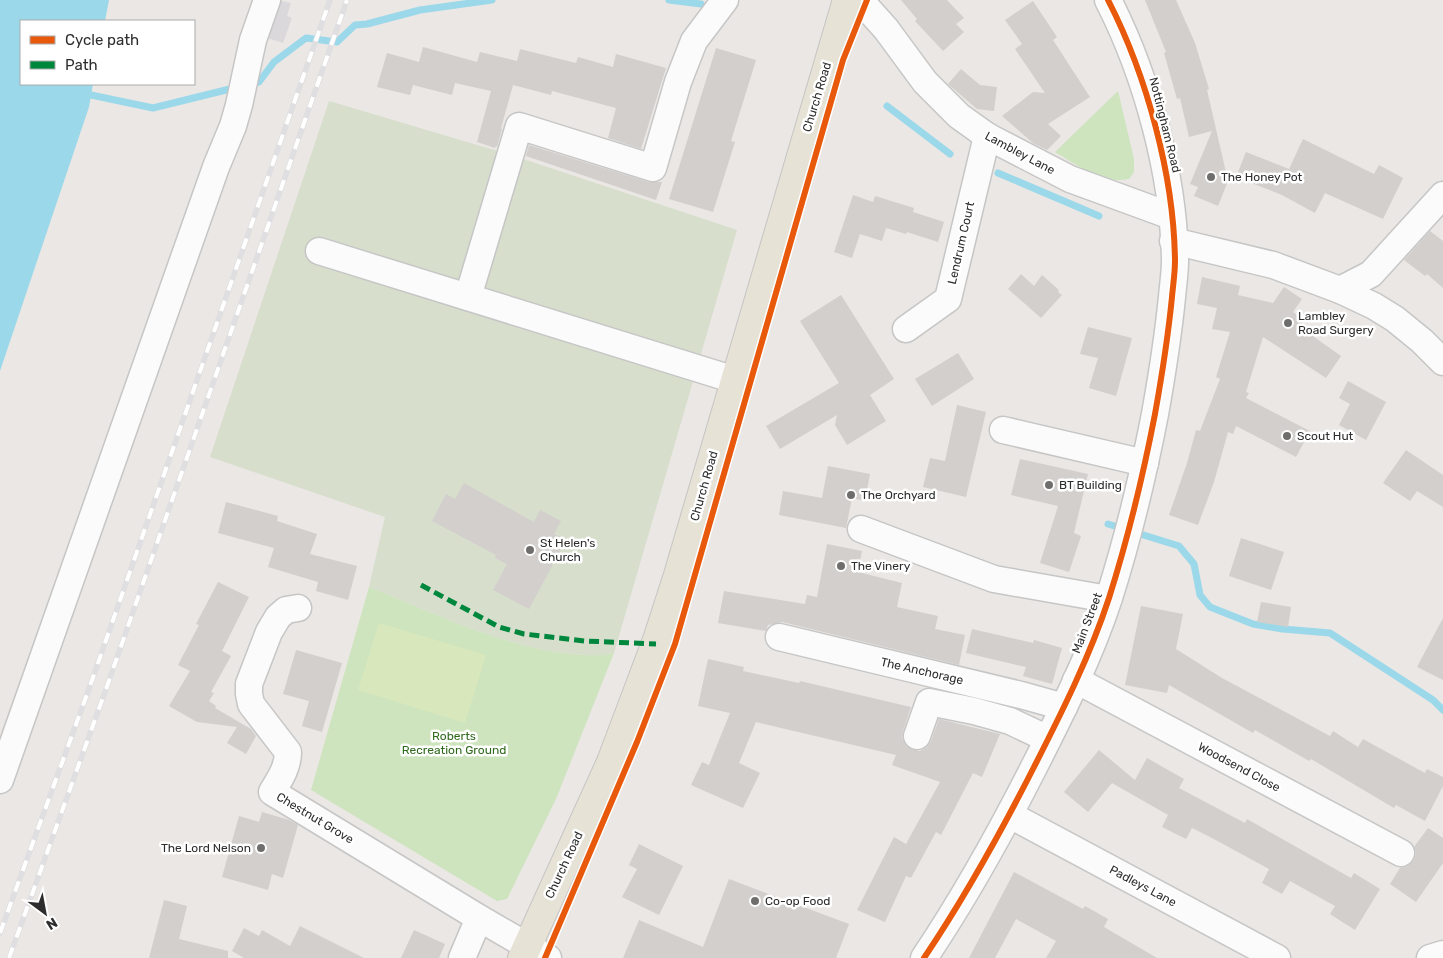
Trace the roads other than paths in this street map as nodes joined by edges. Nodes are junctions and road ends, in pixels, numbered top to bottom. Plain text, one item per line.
1 (267, 0) edge
2 (726, 0) edge
3 (847, 0) edge
4 (860, 0) edge
5 (1108, 0) edge
6 (987, 136) junction
7 (1443, 195) edge
8 (1173, 240) junction
9 (319, 251) dead end
10 (1340, 290) junction
11 (468, 297) junction
12 (906, 329) dead end
13 (1443, 362) edge
14 (735, 380) junction
15 (1003, 430) dead end
16 (1145, 463) junction
17 (861, 529) dead end
18 (1108, 599) junction
19 (298, 608) dead end
20 (779, 637) dead end
21 (1076, 680) junction
22 (1064, 707) junction
23 (917, 736) dead end
24 (1048, 739) junction
25 (0, 780) edge
26 (1010, 815) junction
27 (1402, 853) dead end
28 (479, 918) junction
29 (532, 954) edge
30 (1443, 954) edge
31 (462, 958) edge
32 (924, 958) edge
33 (1277, 958) edge
34 (1430, 958) edge

1 - 25 street
2 - 11 street
3 - 14 main road, Church Road
4 - 6 street, Lambley Lane
5 - 8 street, Nottingham Road
6 - 8 street, Lambley Lane
6 - 12 street, Lendrum Court
7 - 10 street
8 - 10 street, Lambley Lane
8 - 16 street, Main Street
9 - 11 street
10 - 13 street, Lambley Lane
11 - 14 street
14 - 29 main road, Church Road
15 - 16 street
16 - 18 street, Main Street
17 - 18 street
18 - 21 street, Main Street
19 - 28 street, Chestnut Grove
20 - 22 street, The Anchorage
21 - 22 street, Main Street
21 - 27 street, Woodsend Close
22 - 24 street, Main Street
23 - 24 street
24 - 26 street, Main Street
26 - 32 street, Main Street
26 - 33 street, Padleys Lane
28 - 29 street, Chestnut Grove
28 - 31 street
30 - 34 street

